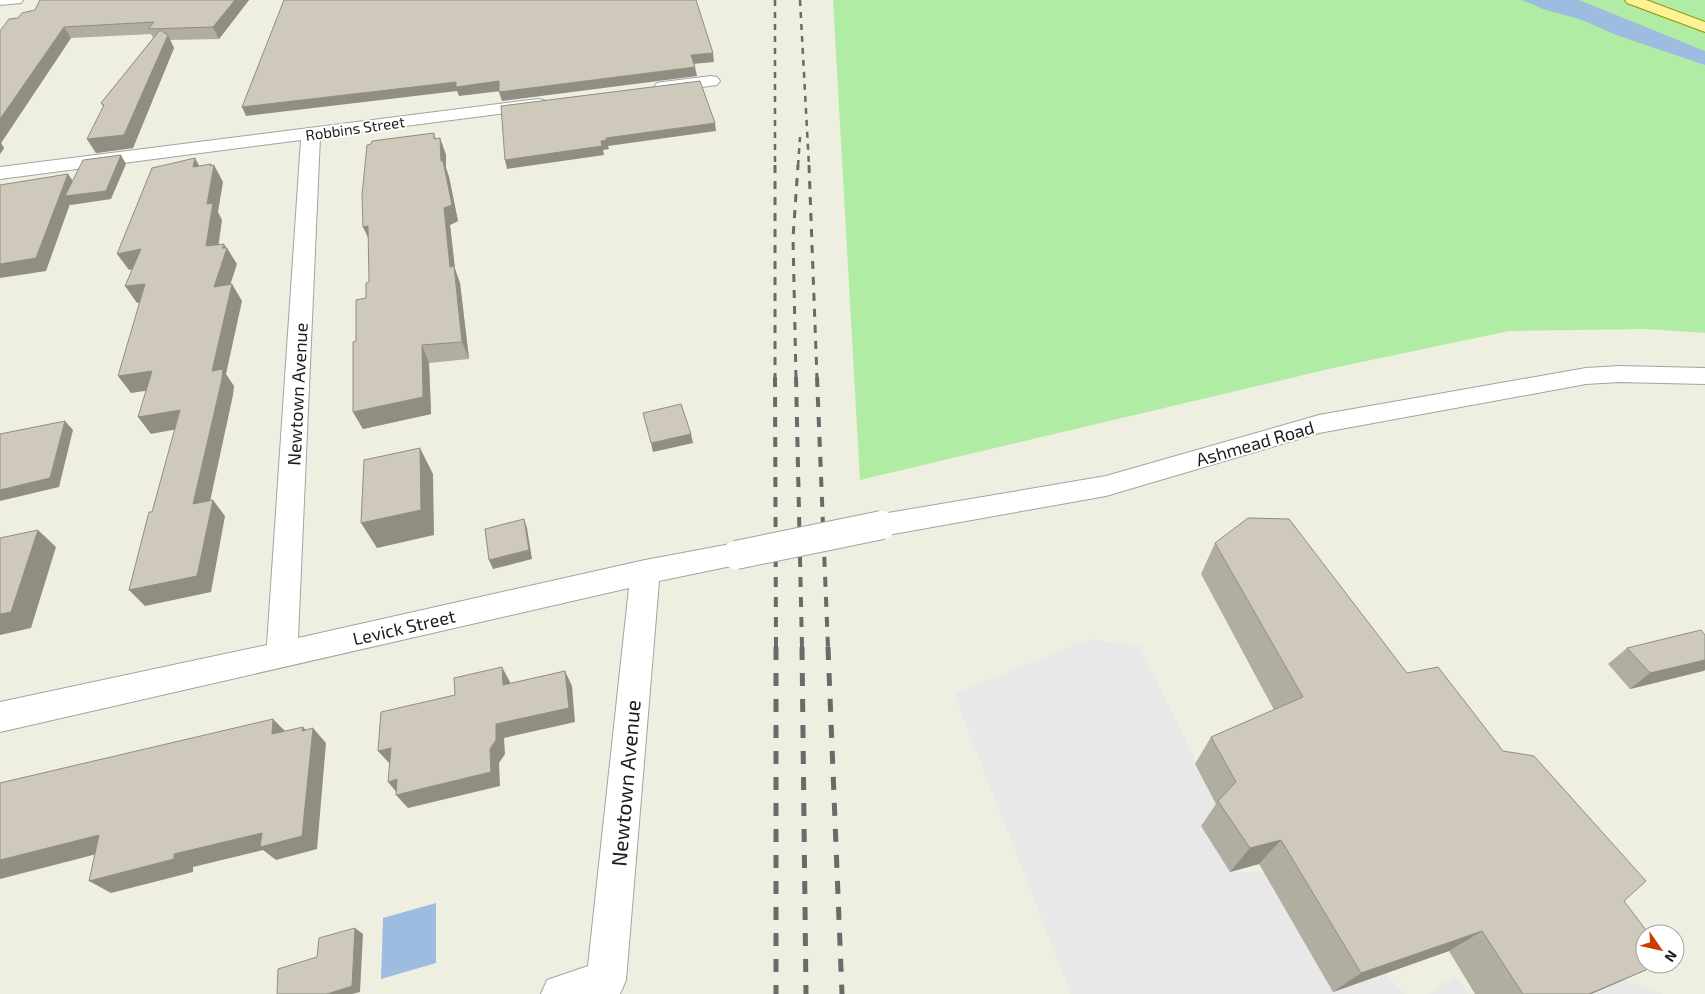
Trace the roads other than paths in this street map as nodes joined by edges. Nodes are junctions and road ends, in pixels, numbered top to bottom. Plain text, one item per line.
1 (16, 0) edge
2 (1632, 0) edge
3 (0, 1) edge
4 (1705, 27) edge
5 (711, 81) dead end
6 (642, 90) edge
7 (555, 102) edge
8 (311, 134) junction
9 (0, 174) edge
10 (1705, 376) edge
11 (808, 539) joint
12 (645, 572) junction
13 (282, 655) junction
14 (0, 717) edge
15 (577, 989) edge

1 - 3 street
2 - 4 main road
5 - 6 street
7 - 8 street, Robbins Street
8 - 9 street, Robbins Street
8 - 13 street, Newtown Avenue
10 - 11 street, Ashmead Road, bridge
11 - 12 street, Levick Street, bridge
12 - 13 street, Levick Street
12 - 15 street, Newtown Avenue
13 - 14 street, Levick Street

